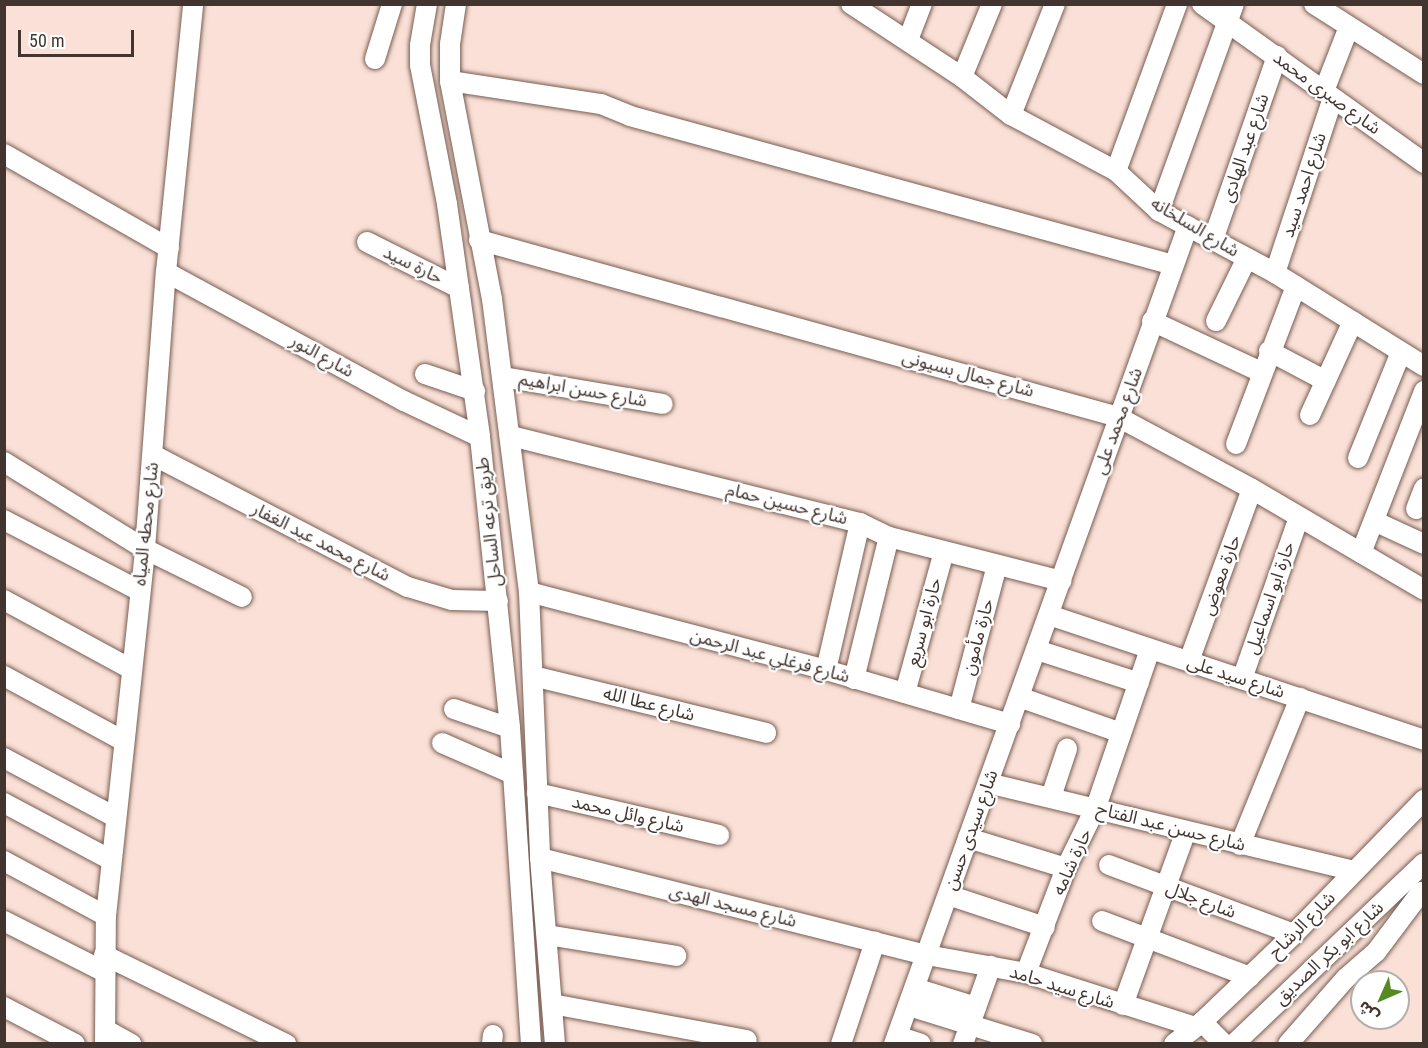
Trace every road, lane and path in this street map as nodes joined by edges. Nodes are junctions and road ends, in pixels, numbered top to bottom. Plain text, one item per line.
1 (193, 4) edge
2 (392, 4) edge
3 (427, 4) edge
4 (456, 4) edge
5 (851, 4) edge
6 (922, 4) edge
7 (992, 4) edge
8 (1055, 4) edge
9 (1177, 4) edge
10 (1202, 4) edge
11 (1314, 4) edge
12 (1232, 14) edge
13 (1349, 27) junction
14 (908, 40) junction
15 (1277, 56) junction
16 (375, 59) dead end
17 (1424, 74) edge
18 (963, 77) junction
19 (450, 81) junction
20 (1329, 94) junction
21 (1011, 115) junction
22 (4, 154) edge
23 (1424, 164) edge
24 (1116, 171) junction
25 (1159, 211) junction
26 (1188, 226) junction
27 (478, 240) junction
28 (1214, 240) junction
29 (367, 242) dead end
30 (169, 248) junction
31 (1247, 258) junction
32 (1173, 265) junction
33 (166, 272) junction
34 (1275, 273) junction
35 (1296, 286) junction
36 (459, 288) junction
37 (1152, 321) junction
38 (1216, 321) dead end
39 (1353, 321) junction
40 (1269, 351) junction
41 (1401, 352) junction
42 (1424, 366) edge
43 (1261, 372) junction
44 (424, 374) dead end
45 (503, 377) junction
46 (1326, 381) junction
47 (475, 391) junction
48 (1424, 391) edge
49 (663, 404) dead end
50 (1310, 415) dead end
51 (1118, 417) junction
52 (1416, 432) edge
53 (510, 436) junction
54 (480, 437) junction
55 (1236, 444) dead end
56 (153, 455) junction
57 (1358, 458) dead end
58 (4, 462) edge
59 (1424, 488) edge
60 (1252, 489) junction
61 (1416, 509) dead end
62 (1299, 517) junction
63 (4, 520) edge
64 (1374, 520) junction
65 (860, 523) junction
66 (890, 537) junction
67 (1424, 544) edge
68 (145, 549) junction
69 (944, 551) junction
70 (1361, 554) junction
71 (997, 565) junction
72 (1061, 581) junction
73 (1424, 590) edge
74 (140, 591) junction
75 (529, 592) junction
76 (242, 597) dead end
77 (4, 600) edge
78 (498, 601) junction
79 (1049, 615) junction
80 (1150, 648) junction
81 (1036, 650) junction
82 (1189, 661) junction
83 (131, 669) junction
84 (826, 670) junction
85 (4, 676) edge
86 (532, 676) junction
87 (854, 679) junction
88 (1242, 679) junction
89 (1138, 683) junction
90 (905, 693) junction
91 (1020, 697) junction
92 (1300, 698) junction
93 (454, 709) dead end
94 (959, 710) junction
95 (1010, 724) junction
96 (510, 728) junction
97 (766, 733) dead end
98 (1121, 733) junction
99 (122, 740) junction
100 (1424, 740) edge
101 (442, 742) dead end
102 (1067, 749) dead end
103 (4, 758) edge
104 (513, 774) junction
105 (988, 783) junction
106 (537, 793) junction
107 (1051, 797) junction
108 (1424, 800) edge
109 (4, 803) edge
110 (1096, 807) junction
111 (115, 817) junction
112 (1186, 831) junction
113 (719, 835) dead end
114 (968, 838) junction
115 (1240, 845) junction
116 (540, 858) junction
117 (111, 860) junction
118 (4, 861) edge
119 (1424, 863) edge
120 (1109, 865) dead end
121 (1066, 868) junction
122 (1354, 871) junction
123 (1166, 886) junction
124 (1416, 890) edge
125 (948, 895) junction
126 (106, 916) junction
127 (4, 921) edge
128 (1102, 921) dead end
129 (1045, 927) junction
130 (1294, 934) junction
131 (547, 935) junction
132 (1148, 937) junction
133 (875, 942) junction
134 (927, 954) junction
135 (676, 956) dead end
136 (105, 963) junction
137 (991, 966) junction
138 (1026, 973) junction
139 (1250, 977) junction
140 (912, 997) junction
141 (552, 1004) junction
142 (1123, 1005) junction
143 (4, 1007) edge
144 (973, 1016) junction
145 (1198, 1025) junction
146 (105, 1037) edge
147 (747, 1040) dead end
148 (895, 1040) edge
149 (75, 1044) edge
150 (131, 1044) edge
151 (286, 1044) edge
152 (531, 1044) edge
153 (555, 1044) edge
154 (841, 1044) edge
155 (921, 1044) edge
156 (963, 1044) edge
157 (1032, 1044) edge
158 (1174, 1044) edge
159 (1224, 1044) edge
160 (1234, 1044) edge
161 (1288, 1044) edge

1 - 30 street, شارع محطه المياه
2 - 16 street
3 - 36 street, طريق ترعه الساحل
4 - 19 street, طريق ترعه الساحل
5 - 14 street, شارع السلخانه
6 - 14 street
7 - 18 street
8 - 21 street
9 - 24 street
10 - 12 street, شارع صبرى محمد
11 - 13 street
12 - 15 street, شارع صبرى محمد
12 - 25 street
13 - 17 street
13 - 20 street, شارع احمد سيد
14 - 18 street, شارع السلخانه
15 - 20 street, شارع صبرى محمد
15 - 28 street, شارع عبد الهادى
18 - 21 street, شارع السلخانه
19 - 27 street, طريق ترعه الساحل
19 - 32 street
20 - 23 street, شارع صبرى محمد
20 - 34 street, شارع احمد سيد
21 - 24 street, شارع السلخانه
22 - 30 street
24 - 25 street, شارع السلخانه
25 - 26 street, شارع السلخانه
26 - 28 street, شارع السلخانه
26 - 32 street, شارع محمد على
27 - 45 street, طريق ترعه الساحل
27 - 51 street, شارع جمال بسيونى
28 - 31 street, شارع السلخانه
29 - 36 street, حارة سيد
30 - 33 street, شارع محطه المياه
31 - 34 street, شارع السلخانه
31 - 38 street
32 - 37 street, شارع محمد على
33 - 54 street, شارع النور
33 - 56 street, شارع محطه المياه
34 - 35 street, شارع السلخانه
35 - 39 street, شارع السلخانه
35 - 40 street
36 - 47 street, طريق ترعه الساحل
37 - 43 street
37 - 51 street, شارع محمد على
39 - 41 street, شارع السلخانه
39 - 46 street
40 - 43 street
40 - 46 street
41 - 42 street, شارع السلخانه
41 - 57 street
43 - 55 street
44 - 47 street
45 - 49 street, شارع حسن ابراهيم
45 - 53 street, طريق ترعه الساحل
46 - 50 street
47 - 54 street, طريق ترعه الساحل
48 - 52 street
51 - 60 street, شارع جمال بسيونى
51 - 72 street, شارع محمد على
52 - 64 street
53 - 65 street, شارع حسين حمام
53 - 75 street, طريق ترعه الساحل
54 - 78 street, طريق ترعه الساحل
56 - 68 street, شارع محطه المياه
56 - 78 street, شارع محمد عبد الغفار
58 - 68 street
59 - 61 street
60 - 62 street, شارع جمال بسيونى
60 - 82 street, حارة معوض
62 - 70 street, شارع جمال بسيونى
62 - 88 street, حارة ابو اسماعيل
63 - 74 street
64 - 67 street
64 - 70 street
65 - 66 street, شارع حسين حمام
65 - 84 street
66 - 69 street, شارع حسين حمام
66 - 87 street
68 - 74 street, شارع محطه المياه
68 - 76 street
69 - 71 street, شارع حسين حمام
69 - 90 street, حارة ابو سريع
70 - 73 street, شارع جمال بسيونى
71 - 72 street, شارع حسين حمام
71 - 94 street, حارة مأمون
72 - 79 street, شارع محمد على
74 - 83 street, شارع محطه المياه
75 - 84 street, شارع فرغلي عبد الرحمن
75 - 86 street, طريق ترعه الساحل
77 - 83 street
78 - 96 street, طريق ترعه الساحل
79 - 80 street, شارع سيد على
79 - 81 street, شارع سيدى حسن
80 - 82 street, شارع سيد على
80 - 89 street, حارة شامه
81 - 89 street
81 - 91 street, شارع سيدى حسن
82 - 88 street, شارع سيد على
83 - 99 street, شارع محطه المياه
84 - 87 street, شارع فرغلي عبد الرحمن
85 - 99 street
86 - 97 street, شارع عطا الله
86 - 106 street, طريق ترعه الساحل
87 - 90 street, شارع فرغلي عبد الرحمن
88 - 92 street, شارع سيد على
89 - 98 street, حارة شامه
90 - 94 street, شارع فرغلي عبد الرحمن
91 - 95 street, شارع سيدى حسن
91 - 98 street
92 - 100 street, شارع سيد على
92 - 115 street
93 - 96 street
94 - 95 street, شارع فرغلي عبد الرحمن
95 - 105 street, شارع سيدى حسن
96 - 104 street, طريق ترعه الساحل
98 - 110 street, حارة شامه
99 - 111 street, شارع محطه المياه
101 - 104 street
102 - 107 street
103 - 111 street
104 - 152 street, طريق ترعه الساحل
105 - 107 street, شارع حسن عبد الفتاح
105 - 114 street, شارع سيدى حسن
106 - 113 street, شارع وائل محمد
106 - 116 street, طريق ترعه الساحل
107 - 110 street, شارع حسن عبد الفتاح
108 - 122 street, شارع الرشاح
109 - 117 street
110 - 112 street, شارع حسن عبد الفتاح
110 - 121 street, حارة شامه
111 - 117 street, شارع محطه المياه
112 - 115 street, شارع حسن عبد الفتاح
112 - 123 street
114 - 121 street
114 - 125 street, شارع سيدى حسن
115 - 122 street, شارع حسن عبد الفتاح
116 - 131 street, طريق ترعه الساحل
116 - 133 street, شارع مسجد الهدى
117 - 126 street, شارع محطه المياه
118 - 126 street
119 - 124 street, شارع ابو بكر الصديق
120 - 123 street, شارع جلال
121 - 129 street, حارة شامه
122 - 130 street, شارع الرشاح
123 - 130 street, شارع جلال
123 - 132 street
124 - 160 street, شارع ابو بكر الصديق
124 - 161 street
125 - 129 street
125 - 134 street, شارع سيدى حسن
126 - 136 street, شارع محطه المياه
127 - 136 street
128 - 132 street
129 - 138 street, حارة شامه
130 - 139 street, شارع الرشاح
131 - 135 street
131 - 141 street, طريق ترعه الساحل
132 - 139 street
132 - 142 street
133 - 134 street, شارع مسجد الهدى
133 - 154 street
134 - 137 street, شارع سيد حامد
134 - 140 street, شارع سيدى حسن
136 - 146 street, شارع محطه المياه
136 - 151 street
137 - 138 street, شارع سيد حامد
137 - 144 street
138 - 142 street, شارع سيد حامد
139 - 145 street, شارع الرشاح
140 - 144 street
140 - 148 street, شارع سيدى حسن
141 - 147 street
141 - 153 street, طريق ترعه الساحل
142 - 145 street, شارع سيد حامد
143 - 149 street
144 - 156 street
144 - 157 street
145 - 158 street, شارع الرشاح
145 - 159 street, شارع سيد حامد
146 - 150 street
148 - 155 street

